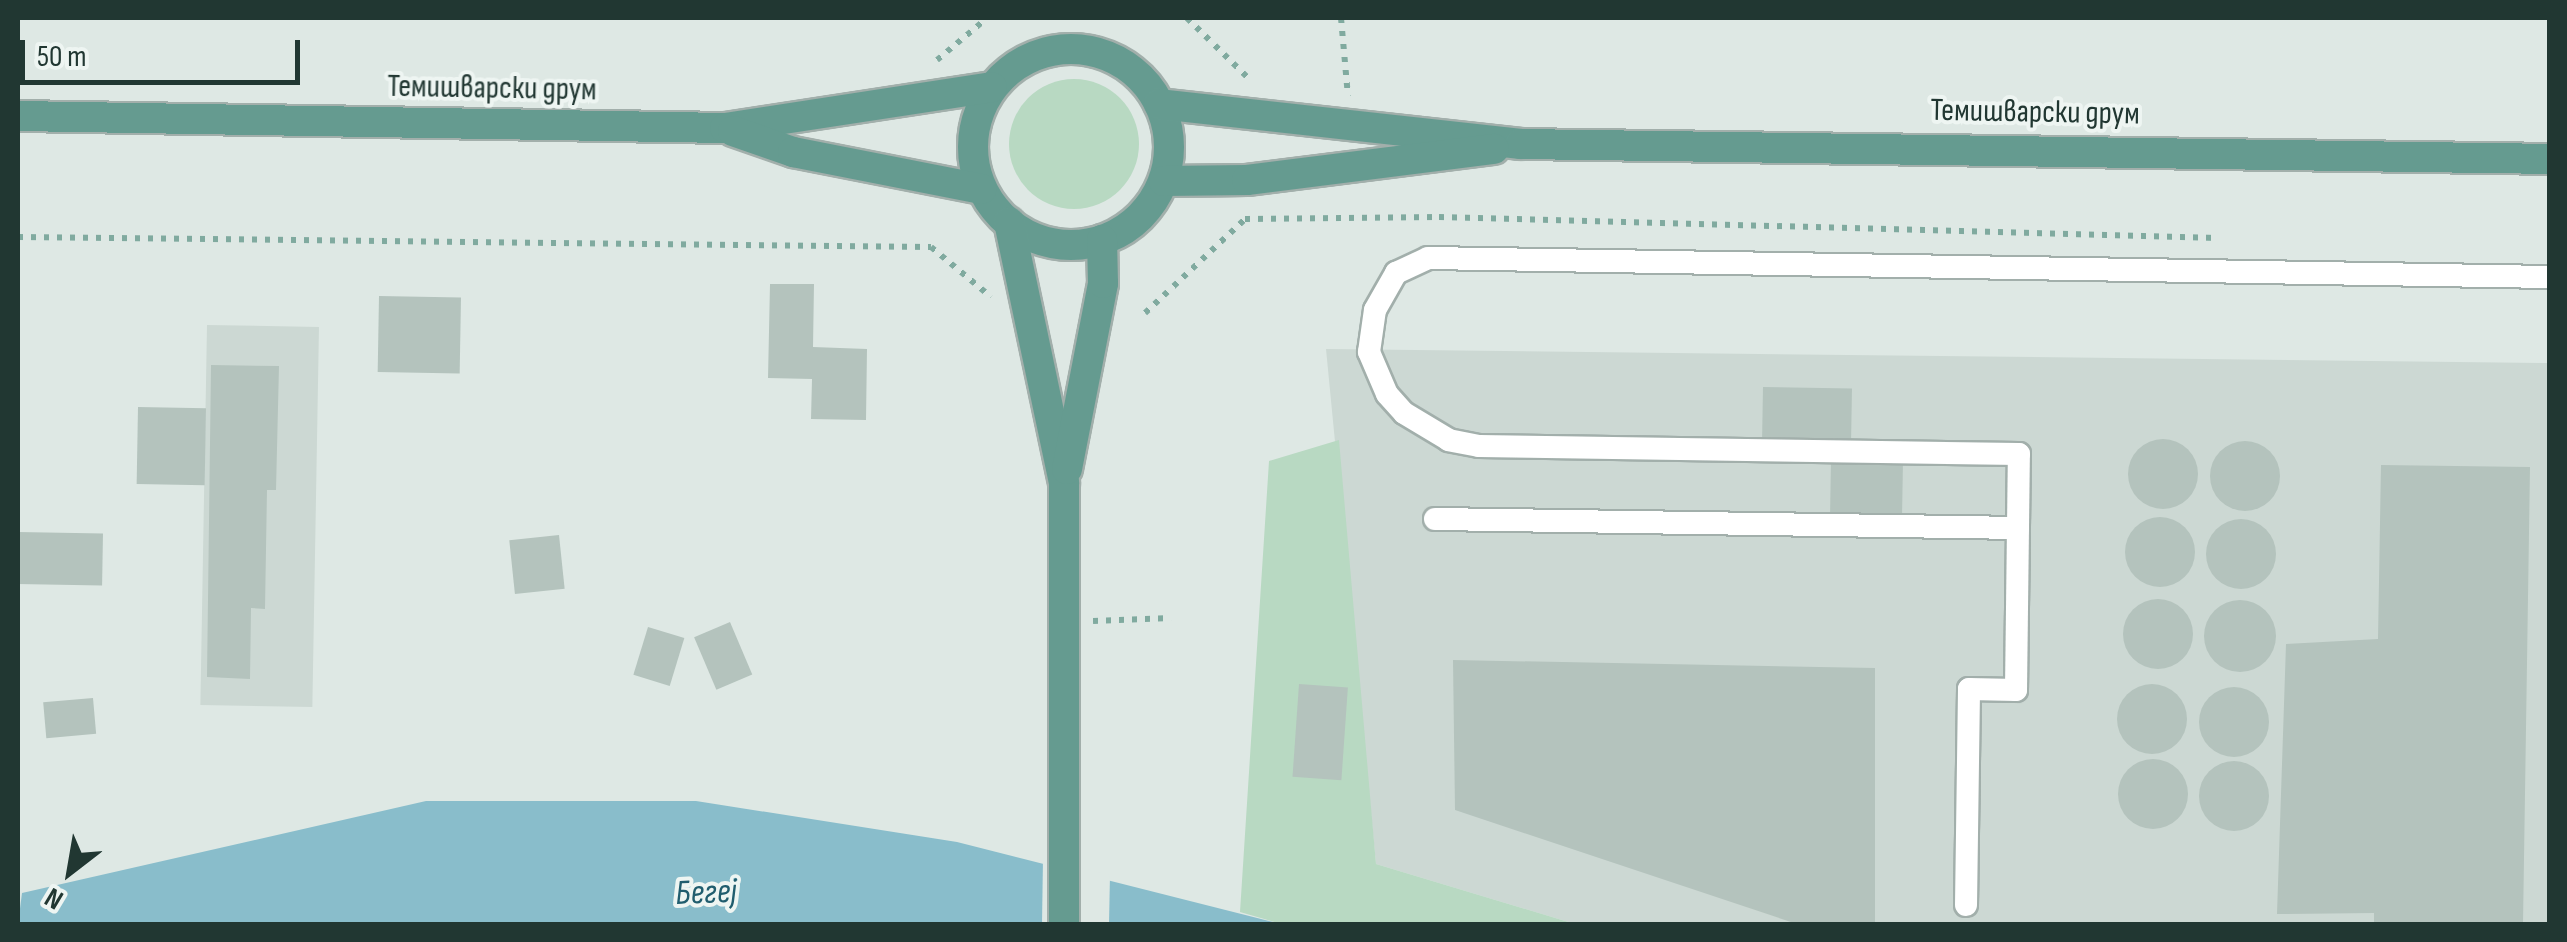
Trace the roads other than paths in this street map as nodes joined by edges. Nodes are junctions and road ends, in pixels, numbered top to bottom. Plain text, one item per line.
1 (992, 88) junction
2 (1159, 104) junction
3 (18, 116) edge
4 (725, 128) junction
5 (1520, 144) junction
6 (2550, 159) edge
7 (1164, 181) junction
8 (981, 188) junction
9 (1009, 222) junction
10 (1102, 240) junction
11 (2550, 277) edge
12 (1064, 482) junction
13 (1435, 518) dead end
14 (2018, 528) junction
15 (1966, 905) dead end
16 (1064, 924) edge

1 - 2 main road
1 - 4 main road, Темишварски друм
1 - 8 main road
2 - 5 main road, Темишварски друм
2 - 7 main road
3 - 4 main road, Темишварски друм
4 - 8 main road, Темишварски друм
5 - 6 main road, Темишварски друм
5 - 7 main road, Темишварски друм
7 - 10 main road
8 - 9 main road
9 - 10 main road
9 - 12 main road
10 - 12 main road
11 - 14 lane
12 - 16 main road
13 - 14 lane
14 - 15 lane

